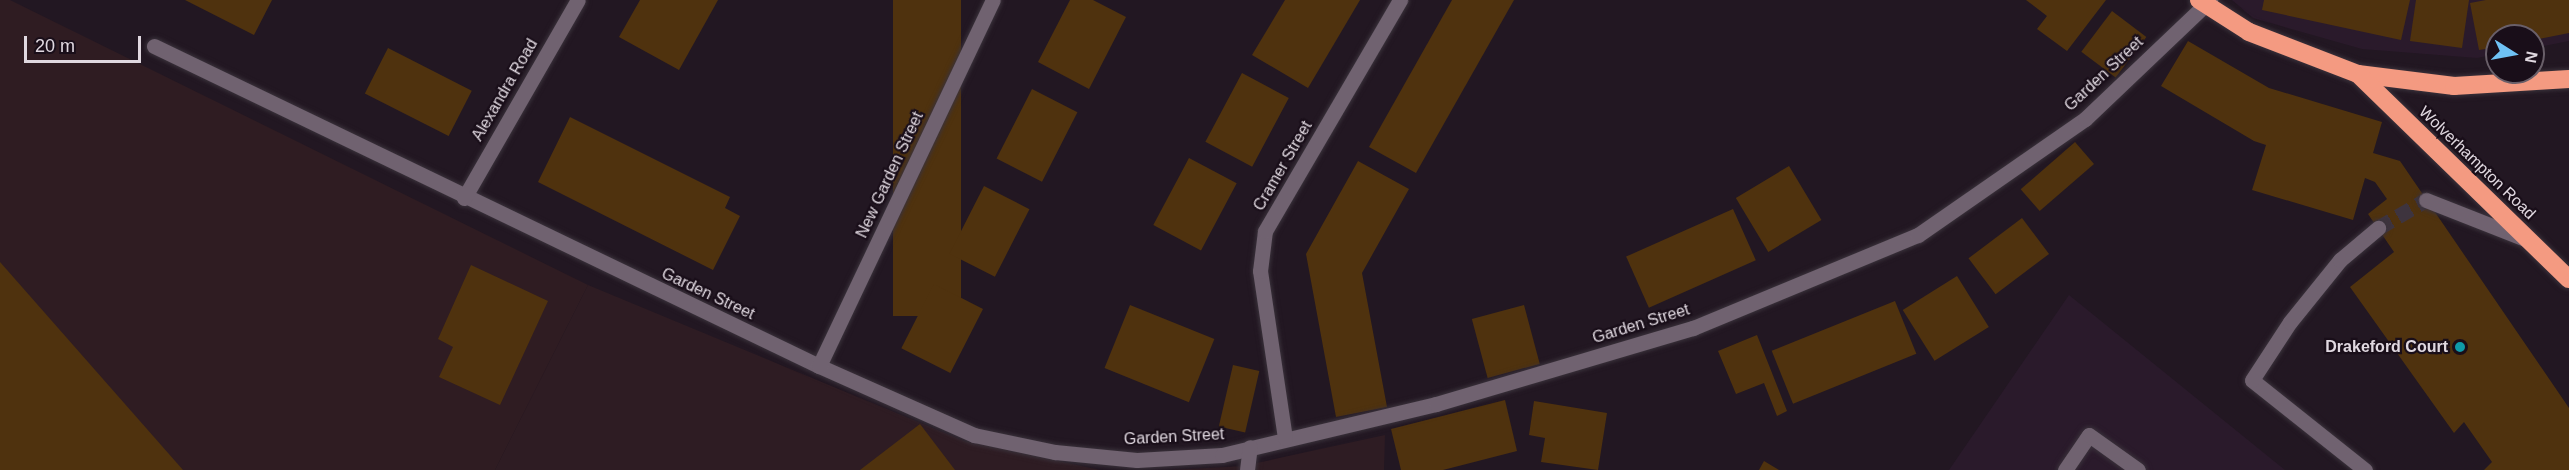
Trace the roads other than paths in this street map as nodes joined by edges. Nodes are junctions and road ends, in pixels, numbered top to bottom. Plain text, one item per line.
1 (578, 0) edge
2 (993, 0) edge
3 (1400, 0) edge
4 (2205, 2) edge
5 (154, 46) dead end
6 (2358, 74) junction
7 (2569, 79) edge
8 (464, 198) junction
9 (2426, 200) dead end
10 (2378, 228) tunnel mouth
11 (2528, 240) junction
12 (2569, 279) edge
13 (819, 366) junction
14 (1285, 438) junction
15 (1250, 447) junction
16 (1247, 470) edge
17 (2065, 470) edge
18 (2138, 470) edge
19 (2365, 470) edge

1 - 8 street, Alexandra Road
2 - 13 street, New Garden Street
3 - 14 street, Cramer Street
4 - 6 highway, Wolverhampton Road
4 - 14 street, Garden Street
5 - 8 street, Garden Street
6 - 7 highway, Wolverhampton Road
6 - 11 highway, Wolverhampton Road
8 - 13 street, Garden Street
9 - 11 street
10 - 19 street
11 - 12 highway, Wolverhampton Road
13 - 15 street, Garden Street
14 - 15 street, Garden Street
15 - 16 street
17 - 18 street

